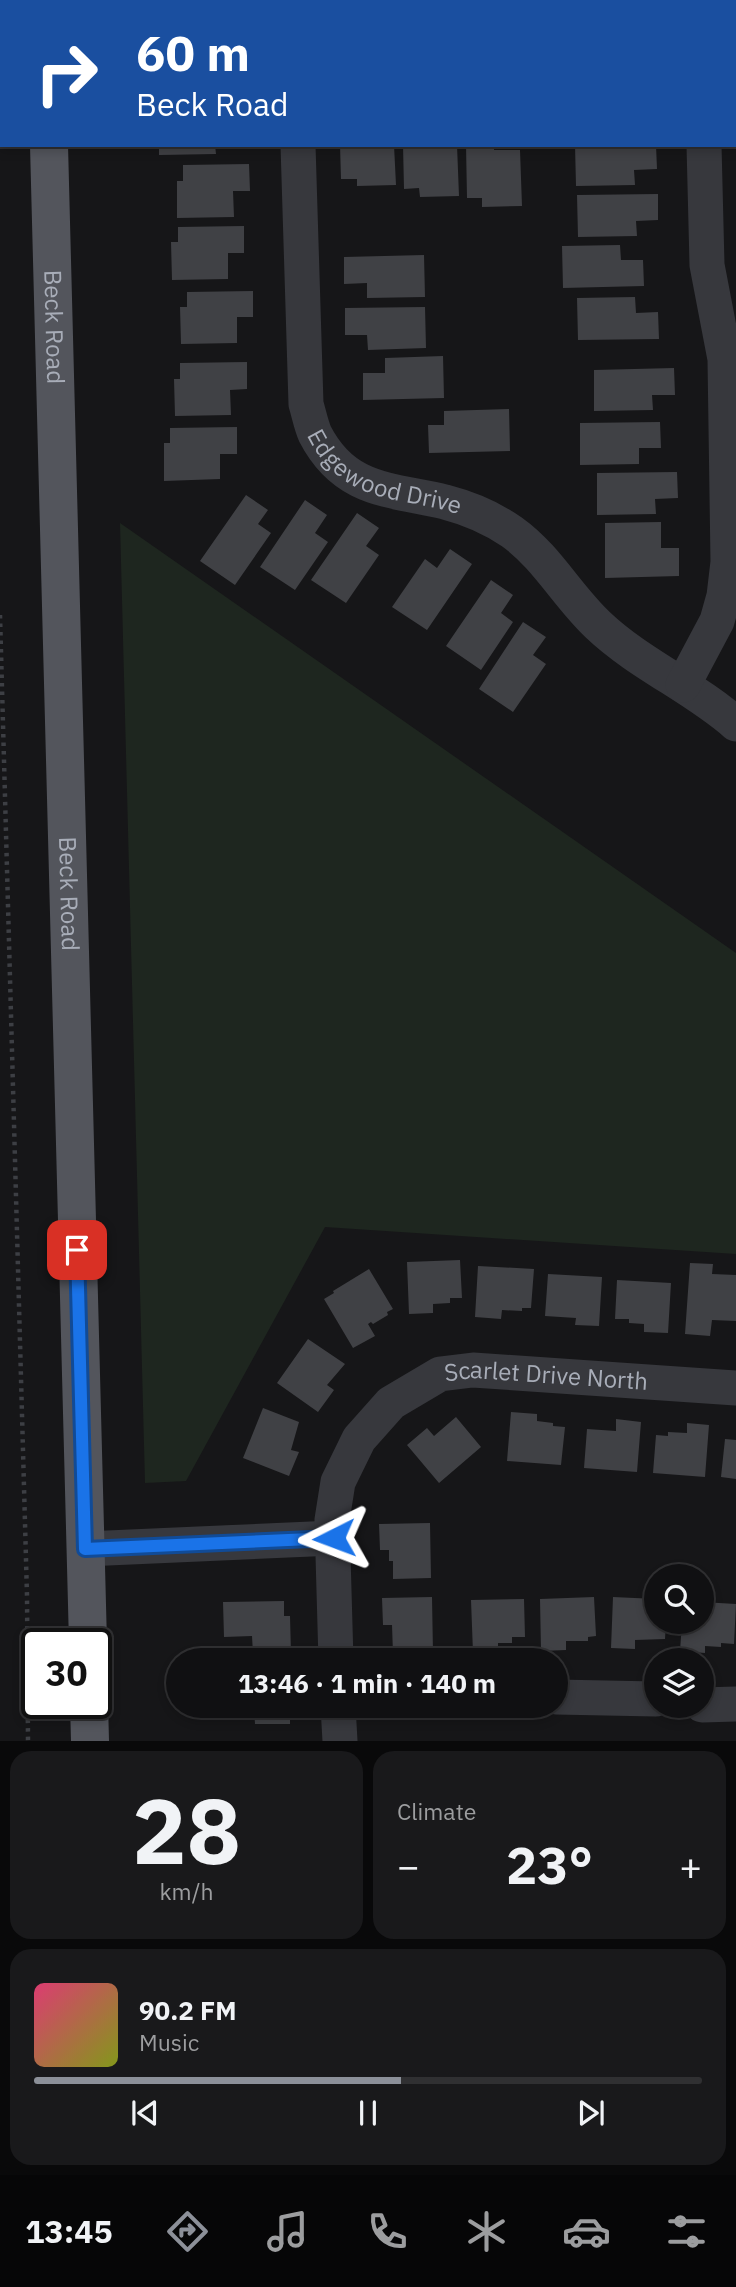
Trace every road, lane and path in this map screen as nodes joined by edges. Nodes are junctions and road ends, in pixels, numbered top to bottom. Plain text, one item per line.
1 (50, 147) edge
2 (298, 147) edge
3 (704, 147) edge
4 (0, 615) edge
5 (683, 685) junction
6 (736, 724) edge
7 (736, 1388) edge
8 (334, 1538) junction
9 (85, 1549) junction
10 (88, 1628) edge
11 (335, 1648) edge
12 (568, 1697) edge
13 (644, 1699) edge
14 (736, 1704) edge
15 (714, 1705) edge
16 (339, 1718) edge
17 (89, 1719) edge
18 (28, 1741) edge
19 (90, 1741) edge
20 (340, 1741) edge

1 - 9 main road, Beck Road
2 - 5 street, Edgewood Drive
3 - 5 street
4 - 18 path
5 - 6 street, Edgewood Drive
7 - 8 street, Scarlet Drive North
8 - 9 street
8 - 11 street, Scarlet Drive North
9 - 10 main road, Beck Road
12 - 13 street
14 - 15 street
16 - 20 street
17 - 19 main road

